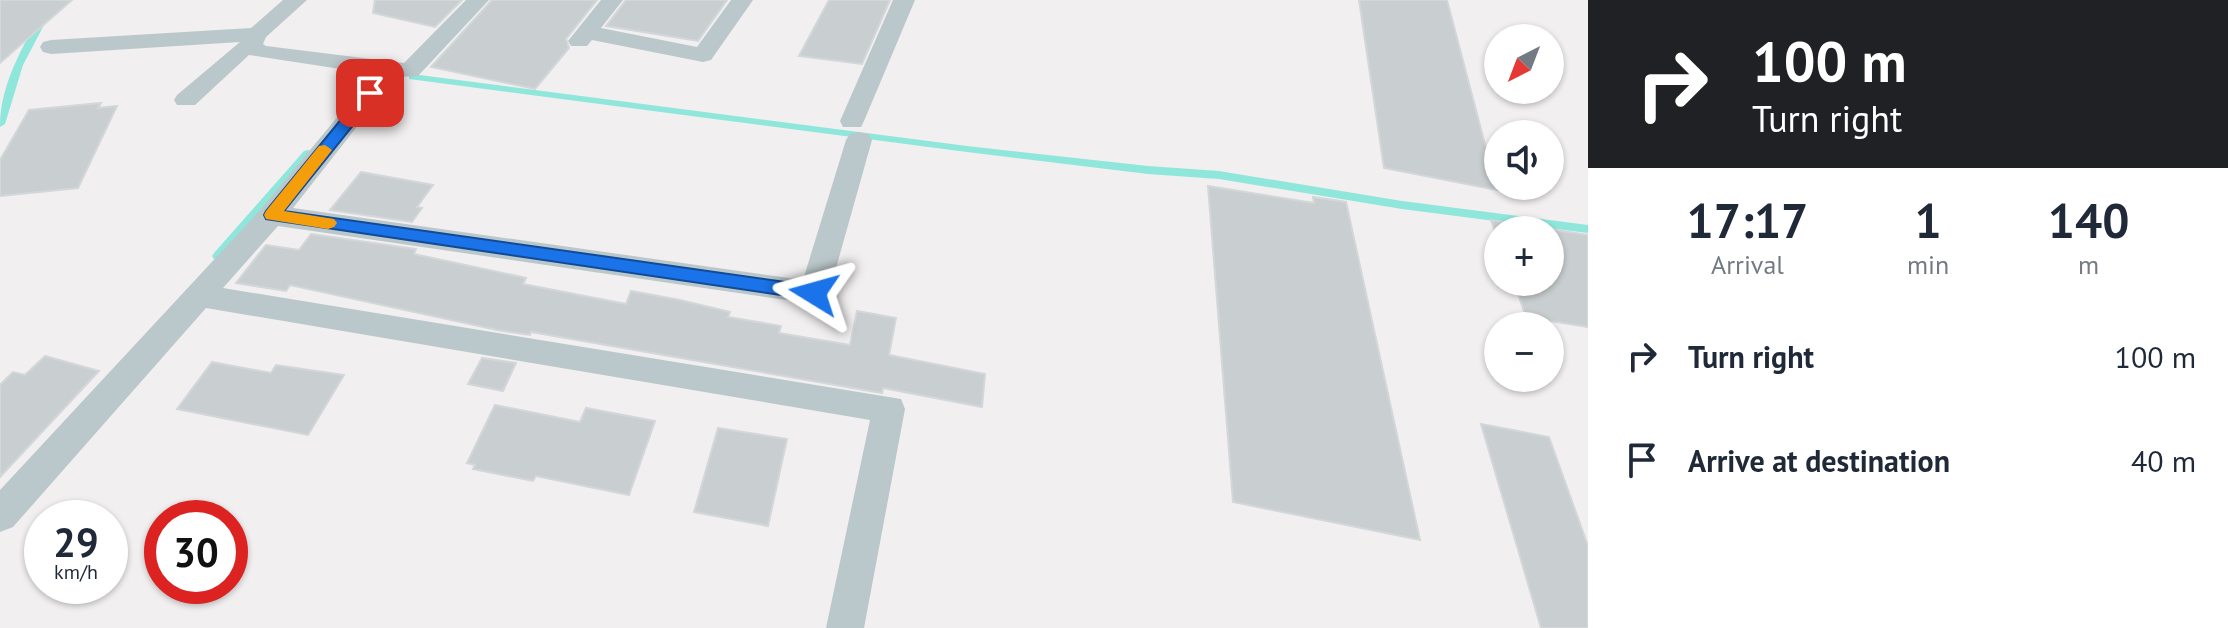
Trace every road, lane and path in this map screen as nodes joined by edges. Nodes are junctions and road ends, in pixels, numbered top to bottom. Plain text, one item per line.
1 (296, 0) edge
2 (478, 0) edge
3 (612, 0) edge
4 (742, 0) edge
5 (904, 0) edge
6 (254, 39) junction
7 (51, 47) dead end
8 (390, 69) junction
9 (186, 100) dead end
10 (272, 215) junction
11 (197, 295) junction
12 (0, 515) edge
13 (845, 628) edge

1 - 6 street
2 - 8 street
3 - 4 street
5 - 10 street
6 - 7 street
6 - 8 street
6 - 9 street
8 - 10 street
10 - 11 street
11 - 12 street
11 - 13 street

